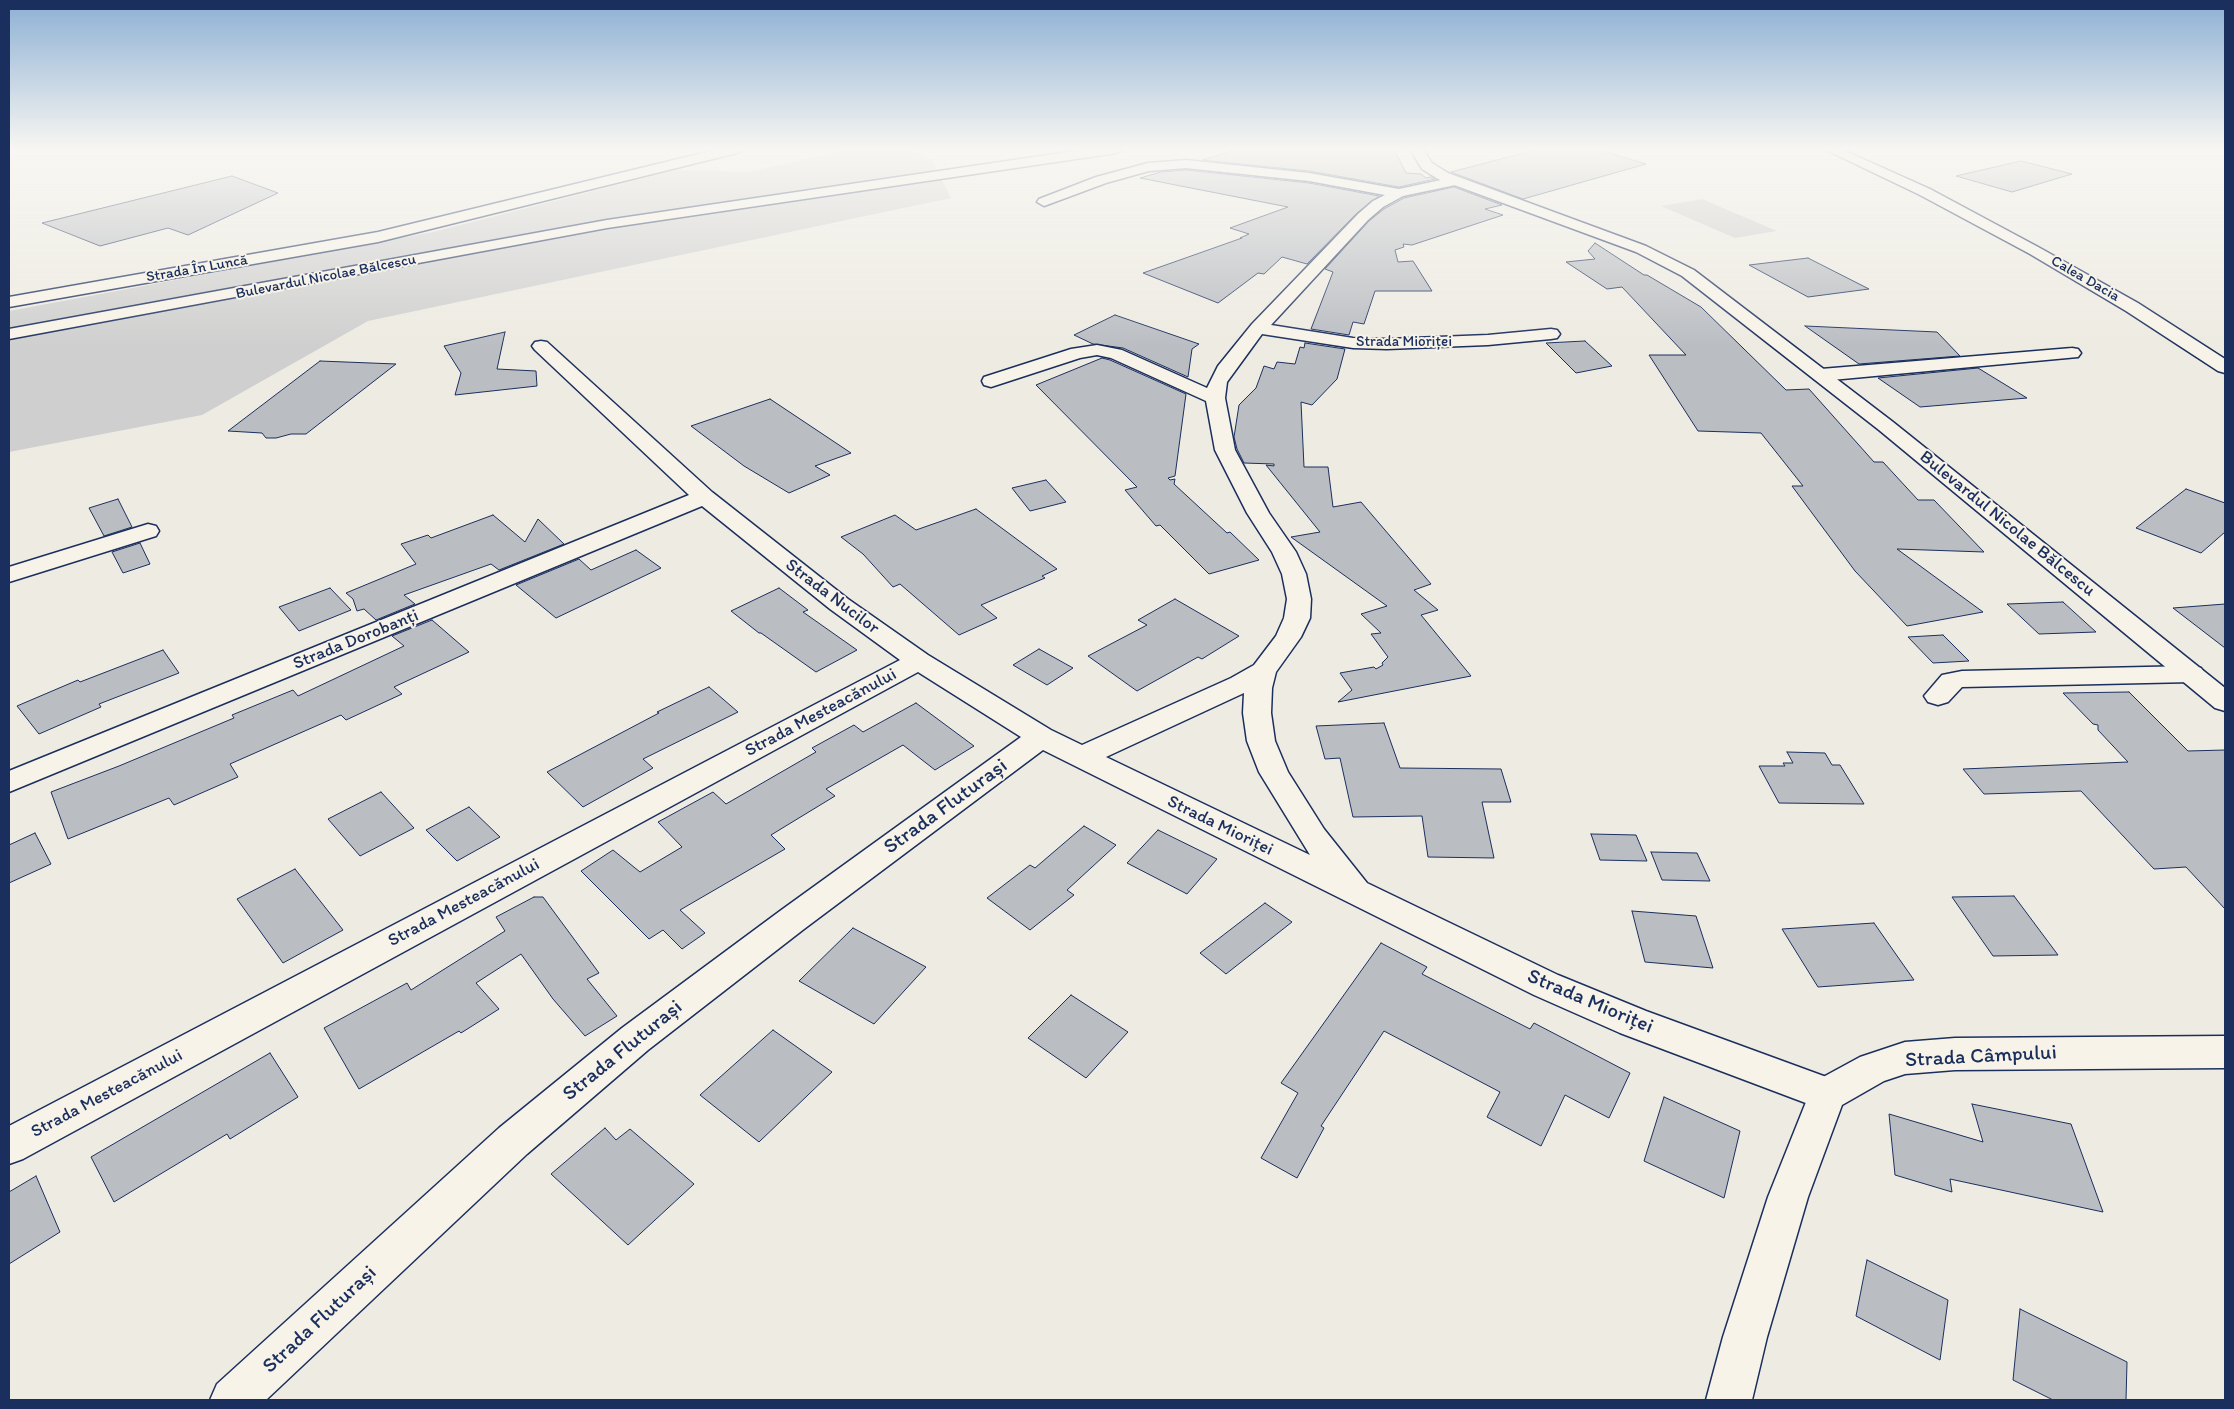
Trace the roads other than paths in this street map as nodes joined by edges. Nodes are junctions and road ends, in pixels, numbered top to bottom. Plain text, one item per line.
1 (469, 215) edge
2 (671, 215) edge
3 (1366, 215) edge
4 (1549, 215) edge
5 (1967, 215) edge
6 (9, 302) edge
7 (1258, 328) junction
8 (9, 334) edge
9 (1551, 334) dead end
10 (541, 346) dead end
11 (2072, 353) dead end
12 (1830, 356) dead end
13 (1801, 359) junction
14 (2225, 368) edge
15 (1821, 375) junction
16 (991, 381) dead end
17 (1215, 398) junction
18 (704, 497) junction
19 (148, 532) dead end
20 (9, 574) edge
21 (919, 660) junction
22 (1263, 671) junction
23 (2192, 674) junction
24 (1938, 696) dead end
25 (2225, 702) edge
26 (1041, 737) junction
27 (1081, 757) junction
28 (9, 782) edge
29 (1360, 895) junction
30 (2225, 1052) edge
31 (1827, 1094) junction
32 (9, 1146) edge
33 (233, 1400) edge
34 (1729, 1400) edge

1 - 6 street, Strada În Luncă
2 - 8 street, Bulevardul Nicolae Bălcescu
3 - 7 street, Strada Mioriței
4 - 13 street, Bulevardul Nicolae Bălcescu
5 - 14 street, Calea Dacia
7 - 9 street, Strada Mioriței
7 - 17 street, Strada Mioriței
10 - 18 street, Strada Nucilor
11 - 15 street
12 - 13 street
13 - 15 street, Bulevardul Nicolae Bălcescu
15 - 23 street, Bulevardul Nicolae Bălcescu
16 - 17 street
17 - 22 street, Strada Mioriței
18 - 21 street, Strada Nucilor
18 - 28 street, Strada Dorobanți
19 - 20 street
21 - 26 street, Strada Nucilor
21 - 32 street, Strada Mesteacănului
22 - 27 street, Strada Mioriței
22 - 29 street, Strada Mioriței
23 - 24 street
23 - 25 street, Bulevardul Nicolae Bălcescu
26 - 27 street, Strada Mioriței
26 - 33 street, Strada Fluturași
27 - 29 street, Strada Mioriței
29 - 31 street, Strada Mioriței
30 - 31 street, Strada Câmpului
31 - 34 street

